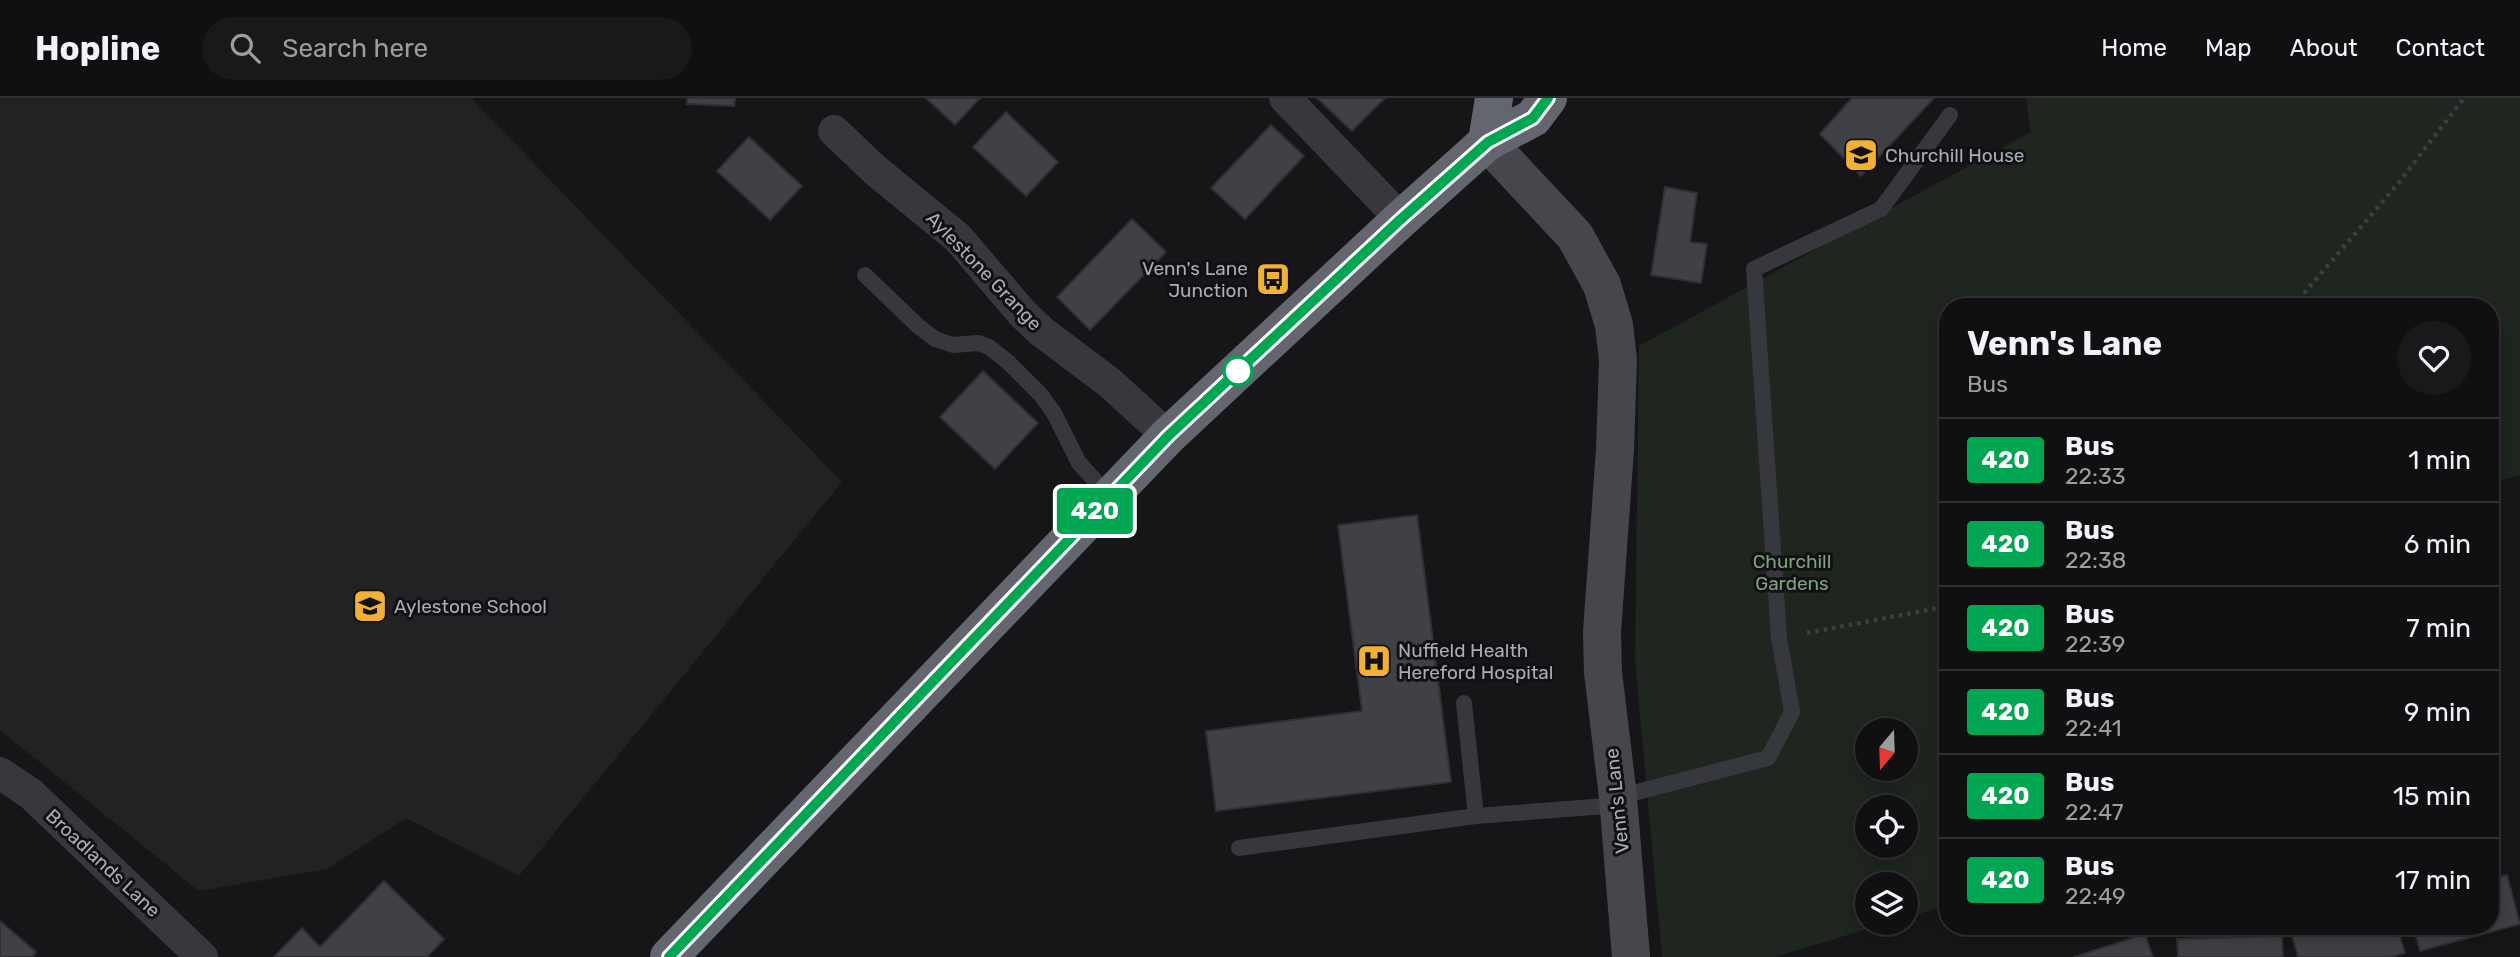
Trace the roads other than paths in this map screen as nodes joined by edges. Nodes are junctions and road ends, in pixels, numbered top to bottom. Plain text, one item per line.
1 (1285, 98) edge
2 (1494, 98) edge
3 (1548, 98) edge
4 (1950, 115) dead end
5 (834, 131) dead end
6 (1488, 142) junction
7 (1401, 219) junction
8 (865, 275) dead end
9 (1168, 436) junction
10 (1109, 496) junction
11 (1464, 703) dead end
12 (0, 773) edge
13 (1618, 801) junction
14 (1476, 816) junction
15 (1238, 848) dead end
16 (202, 957) edge
17 (669, 957) edge
18 (1631, 957) edge

1 - 7 street
2 - 6 highway
3 - 6 highway
4 - 13 lane
5 - 9 street, Aylestone Grange
6 - 7 highway
6 - 13 street, Venn's Lane
7 - 9 highway
8 - 10 lane
9 - 10 highway
10 - 17 highway
11 - 14 lane
12 - 16 street, Broadlands Lane
13 - 14 lane
13 - 18 street, Venn's Lane
14 - 15 lane

